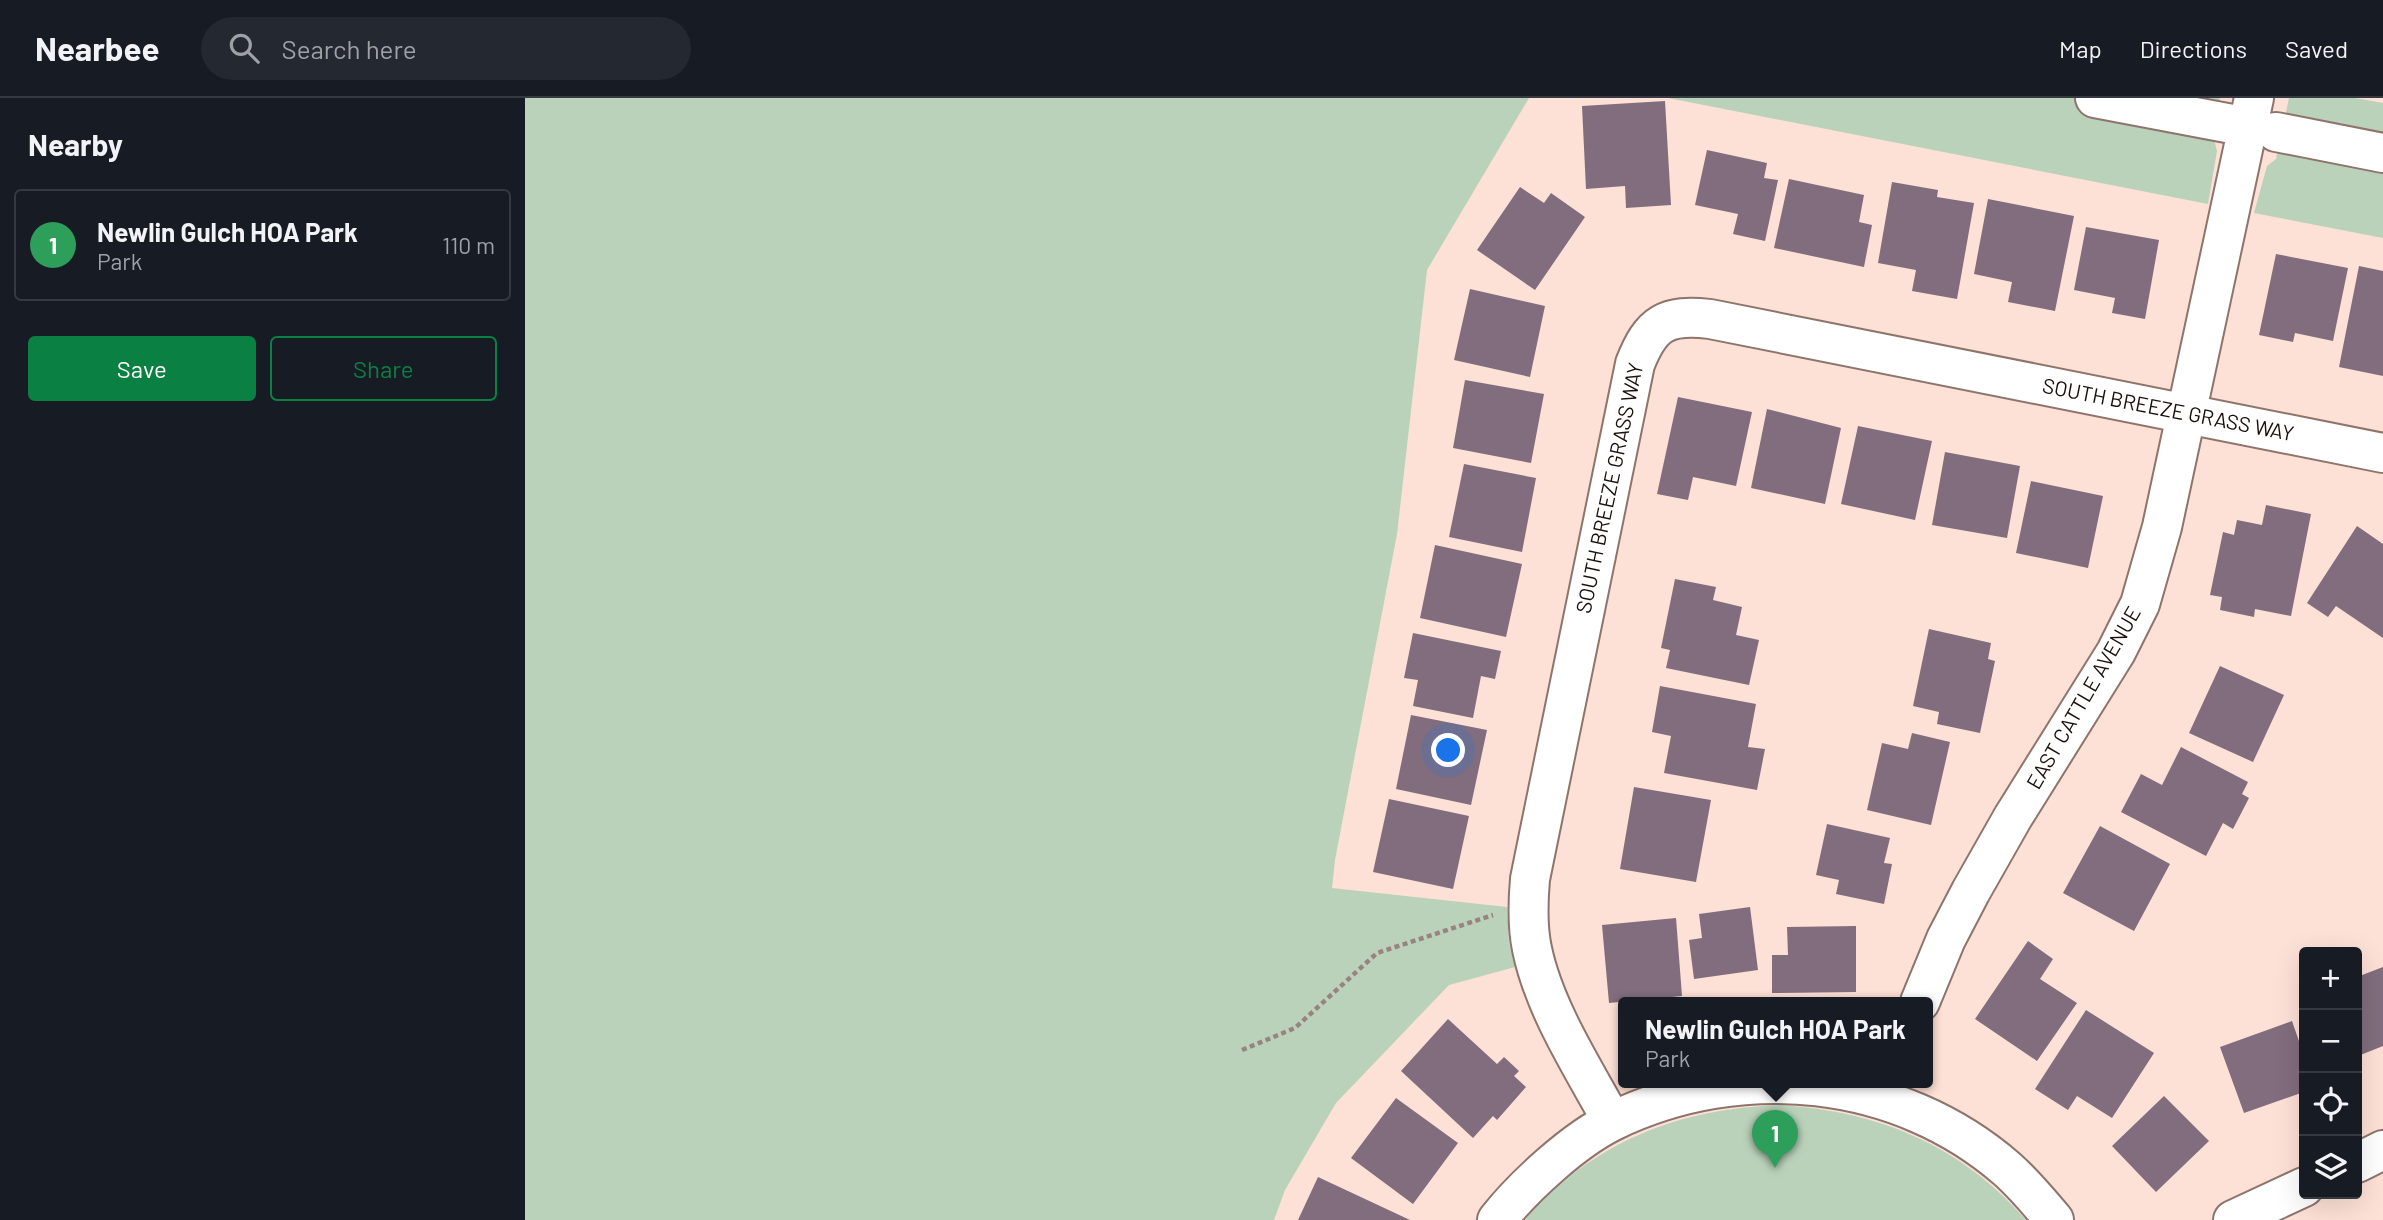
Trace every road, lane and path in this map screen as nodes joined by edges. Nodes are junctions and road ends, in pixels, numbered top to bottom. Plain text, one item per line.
1 (2095, 98) edge
2 (2259, 119) edge
3 (2383, 153) edge
4 (2186, 414) junction
5 (2383, 453) edge
6 (1493, 915) dead end
7 (1922, 997) edge
8 (1242, 1050) dead end
9 (1729, 1088) edge
10 (1840, 1088) edge
11 (1888, 1091) edge
12 (1612, 1121) junction
13 (2383, 1150) edge
14 (2362, 1160) edge
15 (2299, 1189) edge
16 (1497, 1220) edge
17 (2053, 1220) edge
18 (2233, 1220) edge

1 - 2 street
2 - 3 street
2 - 4 street, EAST CATTLE AVENUE
4 - 5 street, SOUTH BREEZE GRASS WAY
4 - 7 street, EAST CATTLE AVENUE
4 - 12 street, SOUTH BREEZE GRASS WAY
6 - 8 path
9 - 12 street
10 - 11 street
11 - 17 street
12 - 16 street
13 - 14 street
15 - 18 street

